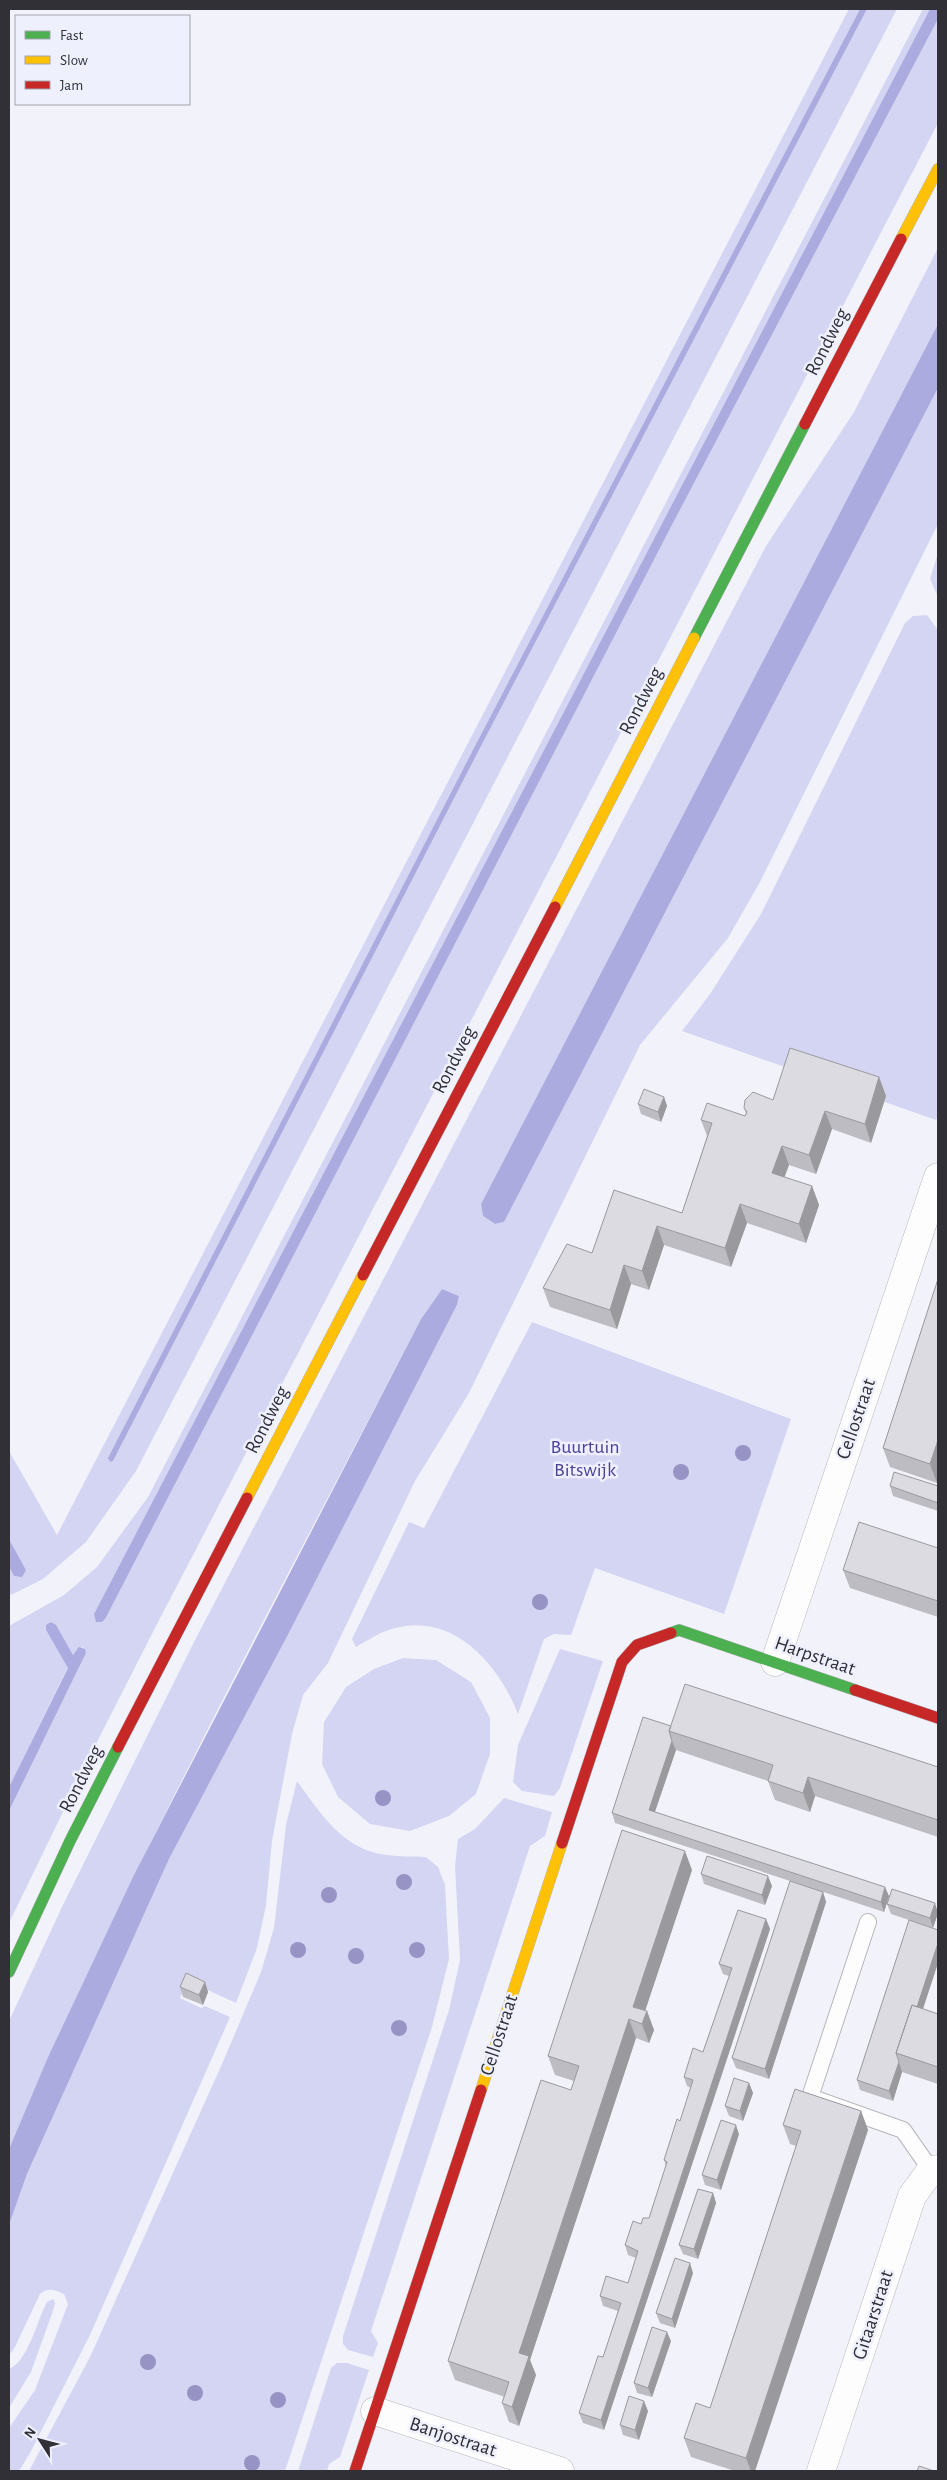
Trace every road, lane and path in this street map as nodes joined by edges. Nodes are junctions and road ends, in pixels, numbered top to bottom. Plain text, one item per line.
1 (938, 169) edge
2 (938, 1177) edge
3 (931, 1222) edge
4 (679, 1630) joint
5 (774, 1662) junction
6 (938, 1718) edge
7 (868, 1922) dead end
8 (9, 1972) edge
9 (934, 2170) edge
10 (375, 2412) junction
11 (355, 2471) edge
12 (560, 2471) edge
13 (821, 2471) edge

1 - 8 main road, Rondweg
2 - 3 street, Cellostraat
3 - 5 street, Cellostraat
4 - 5 main road, Harpstraat
4 - 10 main road, Cellostraat
5 - 6 main road, Harpstraat
7 - 9 lane
9 - 13 street, Gitaarstraat
10 - 11 main road, Cellostraat
10 - 12 street, Banjostraat

